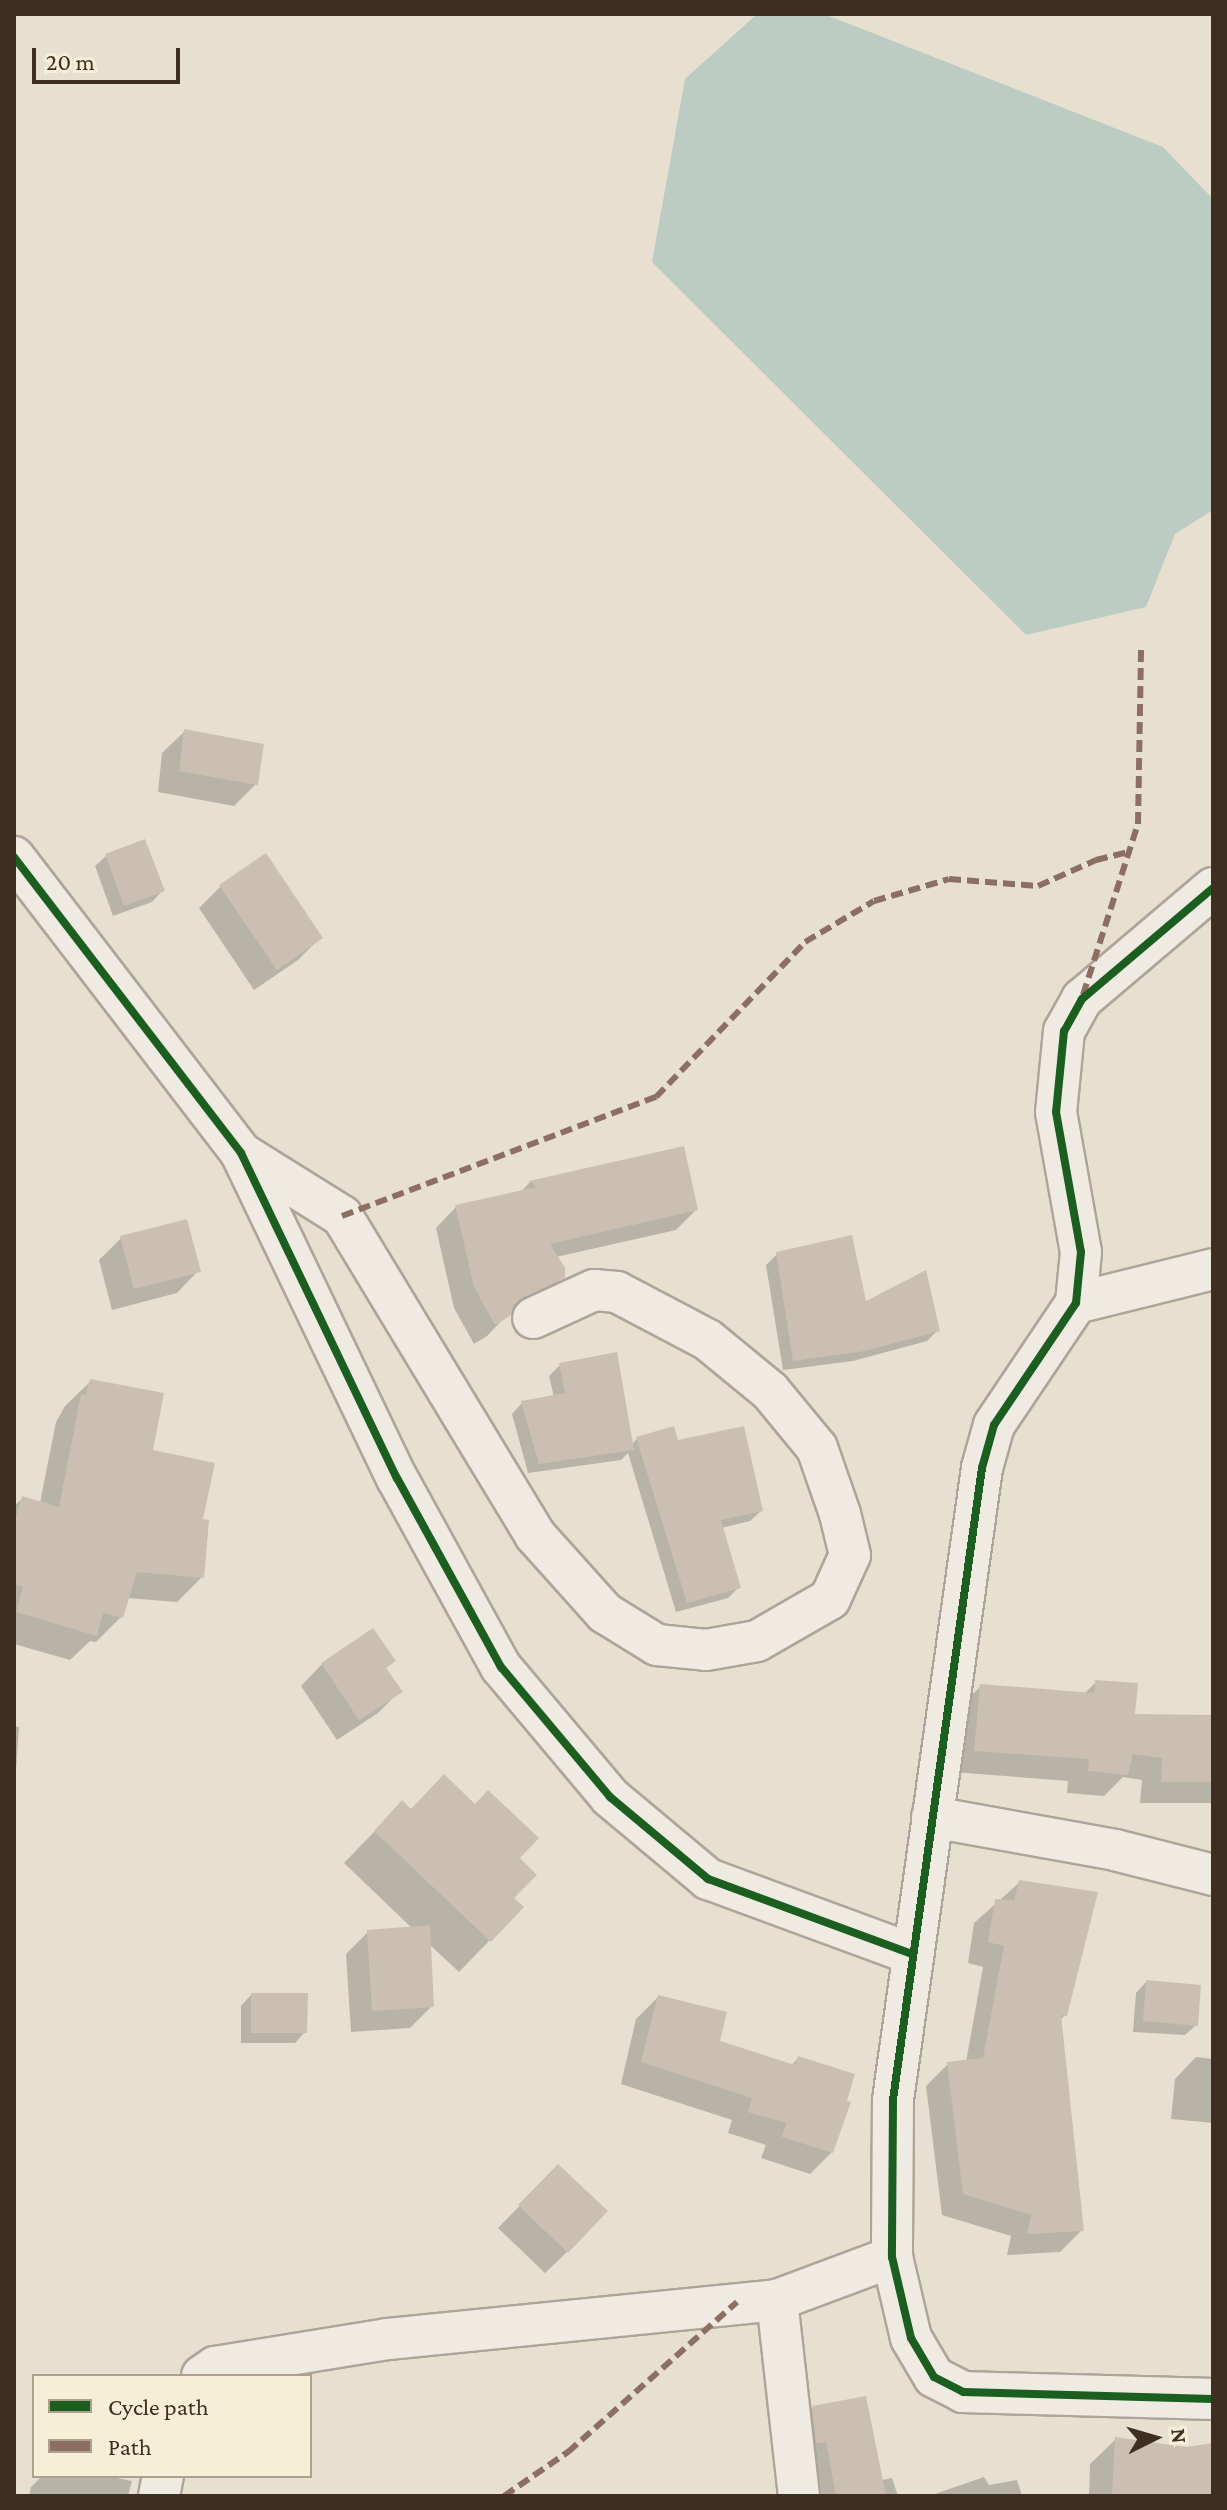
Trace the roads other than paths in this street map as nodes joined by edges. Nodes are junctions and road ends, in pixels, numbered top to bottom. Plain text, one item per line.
1 (14, 857) edge
2 (1213, 888) edge
3 (241, 1153) junction
4 (1213, 1269) edge
5 (1076, 1303) junction
6 (533, 1318) dead end
7 (932, 1817) junction
8 (1213, 1875) edge
9 (912, 1954) junction
10 (892, 2257) junction
11 (777, 2300) junction
12 (205, 2374) edge
13 (1213, 2399) edge
14 (799, 2496) edge

1 - 3 street
2 - 5 street
3 - 6 street
3 - 9 street
4 - 5 street
5 - 7 street
7 - 8 street
7 - 9 street
9 - 10 street
10 - 11 street
10 - 13 street
11 - 12 street
11 - 14 street

